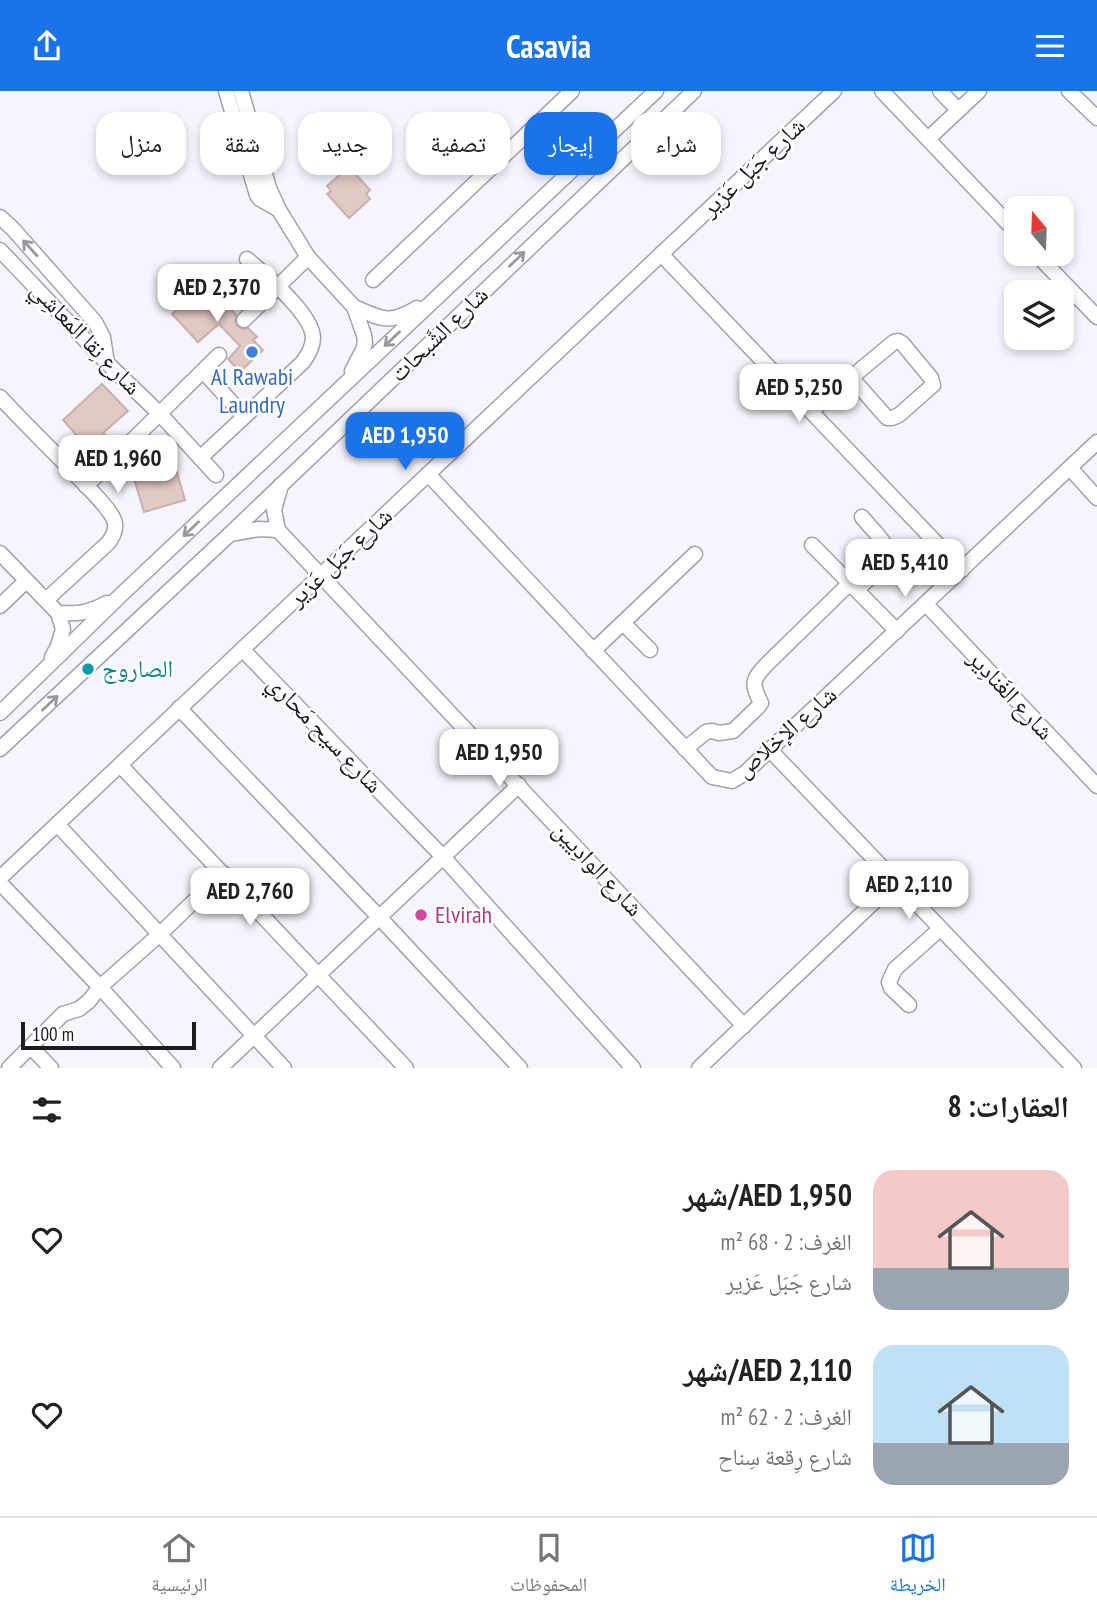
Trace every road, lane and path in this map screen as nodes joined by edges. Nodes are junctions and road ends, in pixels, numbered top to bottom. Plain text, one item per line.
1 (226, 91) edge
2 (241, 91) edge
3 (572, 91) edge
4 (656, 91) edge
5 (694, 91) edge
6 (834, 91) edge
7 (882, 91) edge
8 (940, 91) edge
9 (979, 91) edge
10 (1069, 91) edge
11 (958, 110) junction
12 (1097, 118) edge
13 (928, 139) junction
14 (279, 210) junction
15 (0, 217) edge
16 (1004, 219) edge
17 (0, 250) edge
18 (661, 254) junction
19 (308, 257) junction
20 (247, 259) dead end
21 (1048, 266) edge
22 (373, 280) dead end
23 (277, 287) junction
24 (435, 297) junction
25 (354, 307) junction
26 (1097, 317) edge
27 (244, 320) dead end
28 (219, 355) dead end
29 (107, 363) junction
30 (203, 371) junction
31 (851, 377) junction
32 (346, 383) junction
33 (0, 397) edge
34 (811, 411) junction
35 (159, 413) junction
36 (244, 416) junction
37 (1097, 443) edge
38 (200, 458) junction
39 (1070, 468) junction
40 (428, 474) junction
41 (216, 475) dead end
42 (282, 484) junction
43 (86, 486) junction
44 (1097, 498) edge
45 (862, 517) dead end
46 (278, 530) junction
47 (230, 534) junction
48 (812, 545) dead end
49 (0, 553) edge
50 (695, 554) dead end
51 (962, 570) junction
52 (320, 576) junction
53 (26, 581) junction
54 (854, 587) junction
55 (122, 594) junction
56 (46, 600) junction
57 (926, 604) junction
58 (0, 606) edge
59 (58, 613) junction
60 (623, 623) junction
61 (897, 631) junction
62 (242, 649) junction
63 (650, 650) dead end
64 (593, 651) junction
65 (47, 667) junction
66 (180, 708) junction
67 (0, 713) edge
68 (0, 749) edge
69 (685, 750) junction
70 (770, 750) junction
71 (120, 765) junction
72 (519, 785) junction
73 (1097, 786) edge
74 (57, 824) junction
75 (443, 857) junction
76 (223, 873) junction
77 (0, 880) edge
78 (895, 882) junction
79 (379, 917) junction
80 (940, 929) junction
81 (160, 934) junction
82 (318, 975) junction
83 (100, 987) junction
84 (909, 1005) dead end
85 (744, 1025) junction
86 (254, 1036) junction
87 (31, 1047) junction
88 (9, 1068) edge
89 (51, 1068) edge
90 (173, 1068) edge
91 (220, 1068) edge
92 (284, 1068) edge
93 (406, 1068) edge
94 (520, 1068) edge
95 (633, 1068) edge
96 (699, 1068) edge
97 (1073, 1068) edge

1 - 14 street
2 - 14 street
3 - 22 street
4 - 24 street, شارع الشَّبحات
42 -> 5 street, شارع الشَّبحات
6 - 18 street, شارع جَبَل عَزير
7 - 13 street
8 - 11 street
9 - 11 street
10 - 12 street
11 - 13 street
13 - 16 street
14 - 19 street
29 -> 15 street
17 - 29 street, شارع نِقا المَعاشِي
18 - 34 street
18 - 40 street, شارع جَبَل عَزير
19 - 23 street
19 - 25 street
20 - 23 street
21 - 26 street
23 - 27 street
23 - 36 street
24 - 25 street
24 -> 32 street, شارع الشَّبحات
25 - 32 street
28 - 30 street
29 - 35 street, شارع نِقا المَعاشِي
30 - 35 street
30 - 36 street
31 - 31 street
31 - 34 street
32 -> 55 street, شارع الشَّبحات
33 - 43 street
34 - 51 street
35 - 38 street, شارع نِقا المَعاشِي
35 - 43 street
36 - 38 street
37 - 39 street, شارع الإخلاص
38 - 41 street, شارع نِقا المَعاشِي
39 - 44 street
39 - 51 street, شارع الإخلاص
40 - 52 street, شارع جَبَل عَزير
40 - 64 street, شارع الإخلاص
42 - 46 street
42 - 47 street, شارع الشَّبحات
43 - 56 street
45 - 54 street
46 - 47 street
46 - 52 street, شارع الوادِيين
68 -> 47 street, شارع الشَّبحات
48 - 54 street
49 - 53 street
50 - 60 street
51 - 57 street, شارع الإخلاص
52 - 62 street, شارع جَبَل عَزير
52 - 72 street, شارع الوادِيين
53 - 56 street
53 - 58 street
54 - 61 street
54 - 69 street
55 - 59 street
55 - 65 street, شارع الشَّبحات
56 - 59 street
57 - 61 street, شارع الإخلاص
57 - 73 street, شارع الغَنادِير
59 - 65 street
60 - 63 street
60 - 64 street
61 - 70 street, شارع الإخلاص
62 - 66 street, شارع جَبَل عَزير
62 - 75 street, شارع سيح مَحاري
64 - 69 street, شارع الإخلاص
65 - 67 street, شارع الشَّبحات
66 - 71 street, شارع جَبَل عَزير
66 - 79 street
69 - 70 street, شارع الإخلاص
70 - 78 street
71 - 74 street, شارع جَبَل عَزير
71 - 76 street
72 - 75 street
72 - 85 street, شارع الوادِيين
74 - 77 street, شارع جَبَل عَزير
74 - 81 street
75 - 79 street
75 - 95 street, شارع سيح مَحاري
76 - 81 street
76 - 82 street
77 - 83 street
78 - 80 street
78 - 85 street
79 - 82 street
79 - 94 street
80 - 84 street
80 - 97 street
81 - 83 street
81 - 86 street
82 - 86 street
82 - 93 street
83 - 87 street
83 - 90 street
85 - 96 street
86 - 91 street
86 - 92 street
87 - 88 street
87 - 89 street

